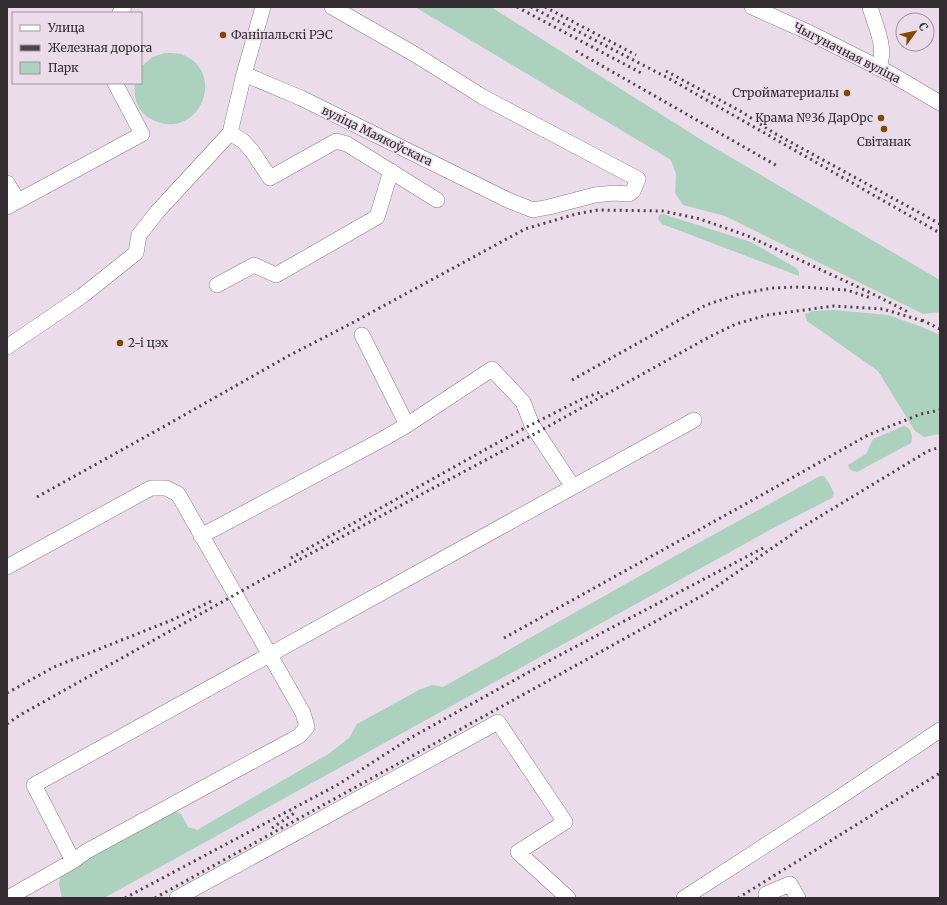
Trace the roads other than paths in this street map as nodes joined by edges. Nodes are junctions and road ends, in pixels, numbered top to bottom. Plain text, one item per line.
1 (263, 7) edge
2 (332, 7) edge
3 (752, 7) edge
4 (870, 7) edge
5 (878, 68) junction
6 (244, 74) junction
7 (117, 84) edge
8 (940, 103) edge
9 (230, 133) junction
10 (391, 171) junction
11 (7, 183) edge
12 (437, 200) dead end
13 (12, 204) edge
14 (217, 285) dead end
15 (362, 335) dead end
16 (7, 346) edge
17 (694, 420) dead end
18 (406, 424) junction
19 (573, 487) junction
20 (201, 536) junction
21 (7, 567) edge
22 (270, 655) junction
23 (940, 730) edge
24 (73, 861) junction
25 (766, 894) dead end
26 (8, 898) edge
27 (177, 898) edge
28 (568, 898) edge
29 (684, 898) edge
30 (798, 898) edge

1 - 6 street
2 - 6 street, вуліца Маякоўскага
3 - 5 street, Чыгуначная вуліца
4 - 5 street
5 - 8 street, Чыгуначная вуліца
6 - 9 street
7 - 13 street
9 - 10 street
9 - 16 street
10 - 12 street
10 - 14 street
11 - 13 street
15 - 18 street
17 - 19 street
18 - 19 street
18 - 20 street
19 - 22 street
20 - 21 street
20 - 22 street
22 - 24 street
22 - 24 street
23 - 29 street
24 - 26 street
25 - 30 street
27 - 28 street

